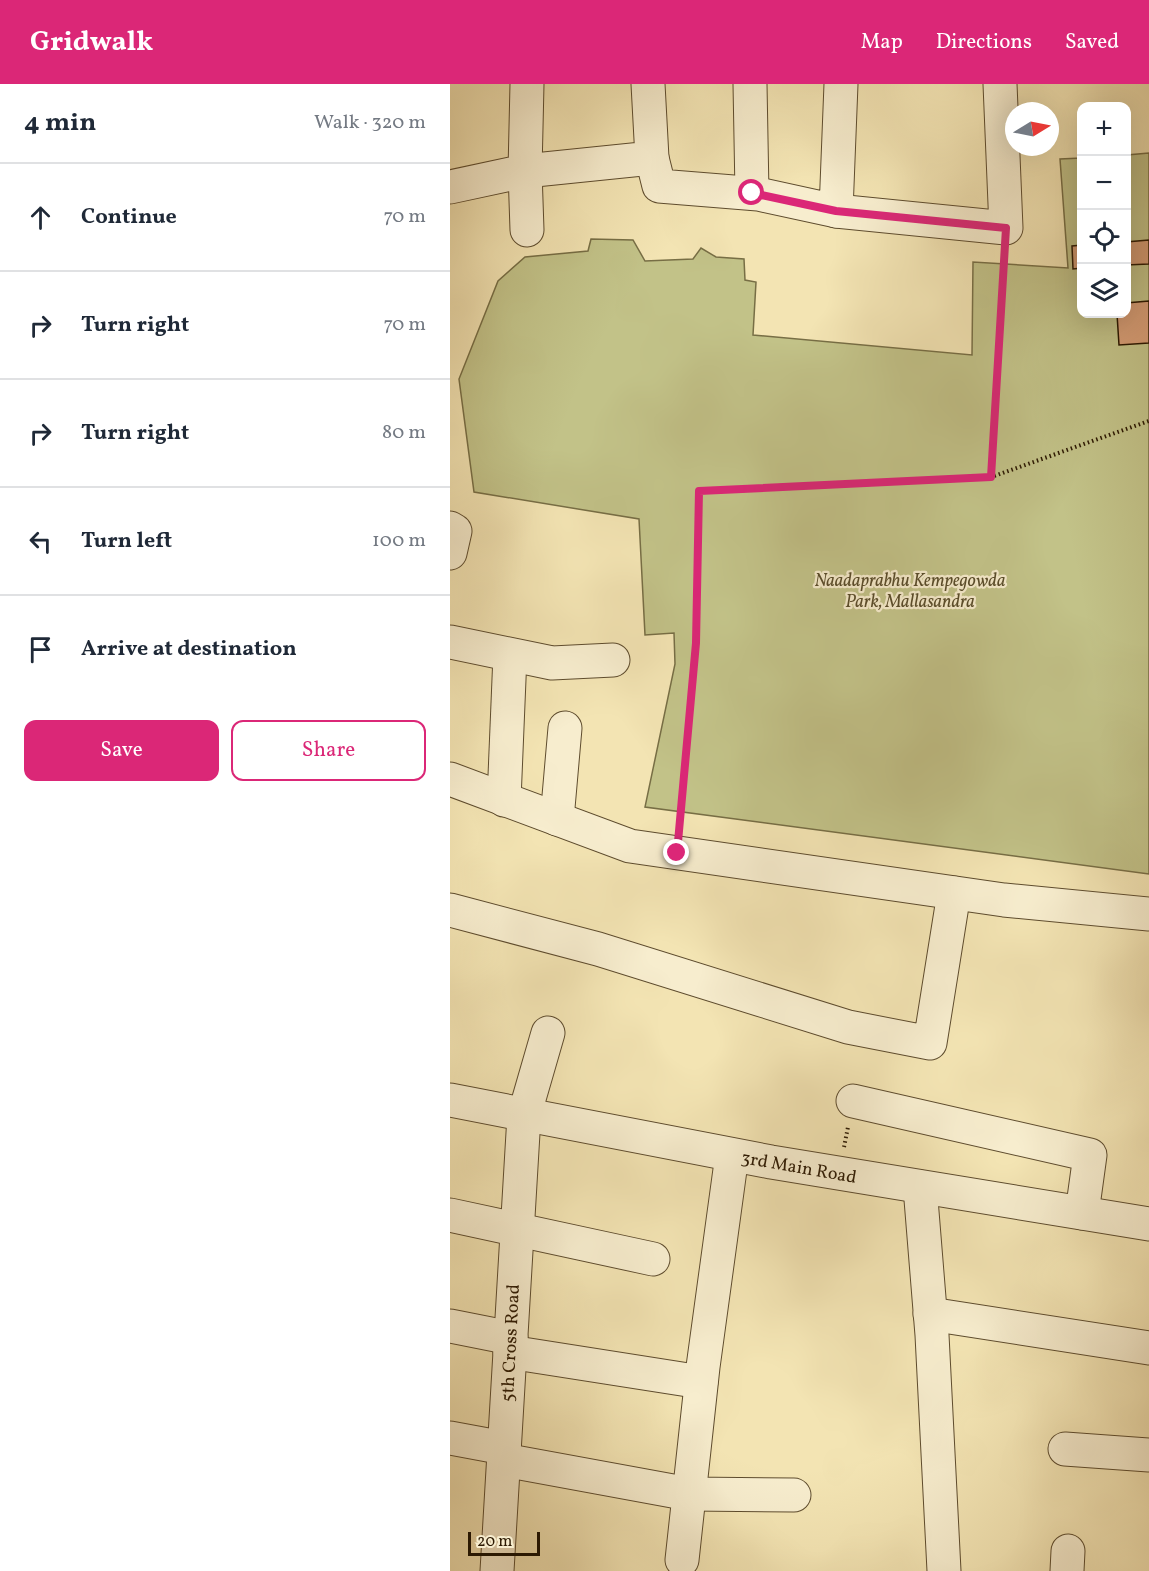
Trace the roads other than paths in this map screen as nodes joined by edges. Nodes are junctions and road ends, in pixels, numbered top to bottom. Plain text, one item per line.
1 (527, 84) edge
2 (648, 84) edge
3 (750, 84) edge
4 (841, 84) edge
5 (1000, 84) edge
6 (652, 158) junction
7 (525, 171) junction
8 (450, 187) edge
9 (752, 193) junction
10 (836, 211) junction
11 (527, 230) dead end
12 (450, 528) edge
13 (450, 554) edge
14 (450, 642) edge
15 (510, 655) junction
16 (614, 660) dead end
17 (565, 728) dead end
18 (450, 779) edge
19 (504, 800) junction
20 (557, 819) junction
21 (954, 893) junction
22 (450, 910) edge
23 (1149, 914) edge
24 (548, 1033) dead end
25 (450, 1100) edge
26 (853, 1101) road end
27 (524, 1116) junction
28 (732, 1155) junction
29 (920, 1187) junction
30 (1082, 1214) junction
31 (450, 1215) edge
32 (1149, 1224) edge
33 (517, 1231) junction
34 (653, 1259) dead end
35 (930, 1314) junction
36 (450, 1326) edge
37 (510, 1345) junction
38 (1149, 1348) edge
39 (701, 1382) junction
40 (450, 1438) edge
41 (1065, 1449) dead end
42 (504, 1454) junction
43 (1149, 1455) edge
44 (689, 1494) junction
45 (794, 1495) dead end
46 (682, 1560) dead end
47 (497, 1571) edge
48 (944, 1571) edge

1 - 7 street
2 - 6 street
3 - 9 street
4 - 10 street
5 - 10 street
6 - 7 street
6 - 9 street
7 - 8 street
7 - 11 street
9 - 10 street
12 - 13 street
14 - 15 street
15 - 16 street
15 - 19 street
17 - 20 street
18 - 19 street
19 - 20 street
20 - 21 street
21 - 22 street
21 - 23 street
24 - 27 street, 5th Cross Road
25 - 27 street, 3rd Main Road
26 - 30 street
27 - 28 street, 3rd Main Road
27 - 33 street, 5th Cross Road
28 - 29 street, 3rd Main Road
28 - 39 street
29 - 30 street, 3rd Main Road
29 - 35 street
30 - 32 street, 3rd Main Road
31 - 33 street
33 - 34 street
33 - 37 street, 5th Cross Road
35 - 38 street
35 - 48 street
36 - 37 street
37 - 39 street
37 - 42 street, 5th Cross Road
39 - 44 street
40 - 42 street
41 - 43 street
42 - 44 street
42 - 47 street, 5th Cross Road
44 - 45 street
44 - 46 street

